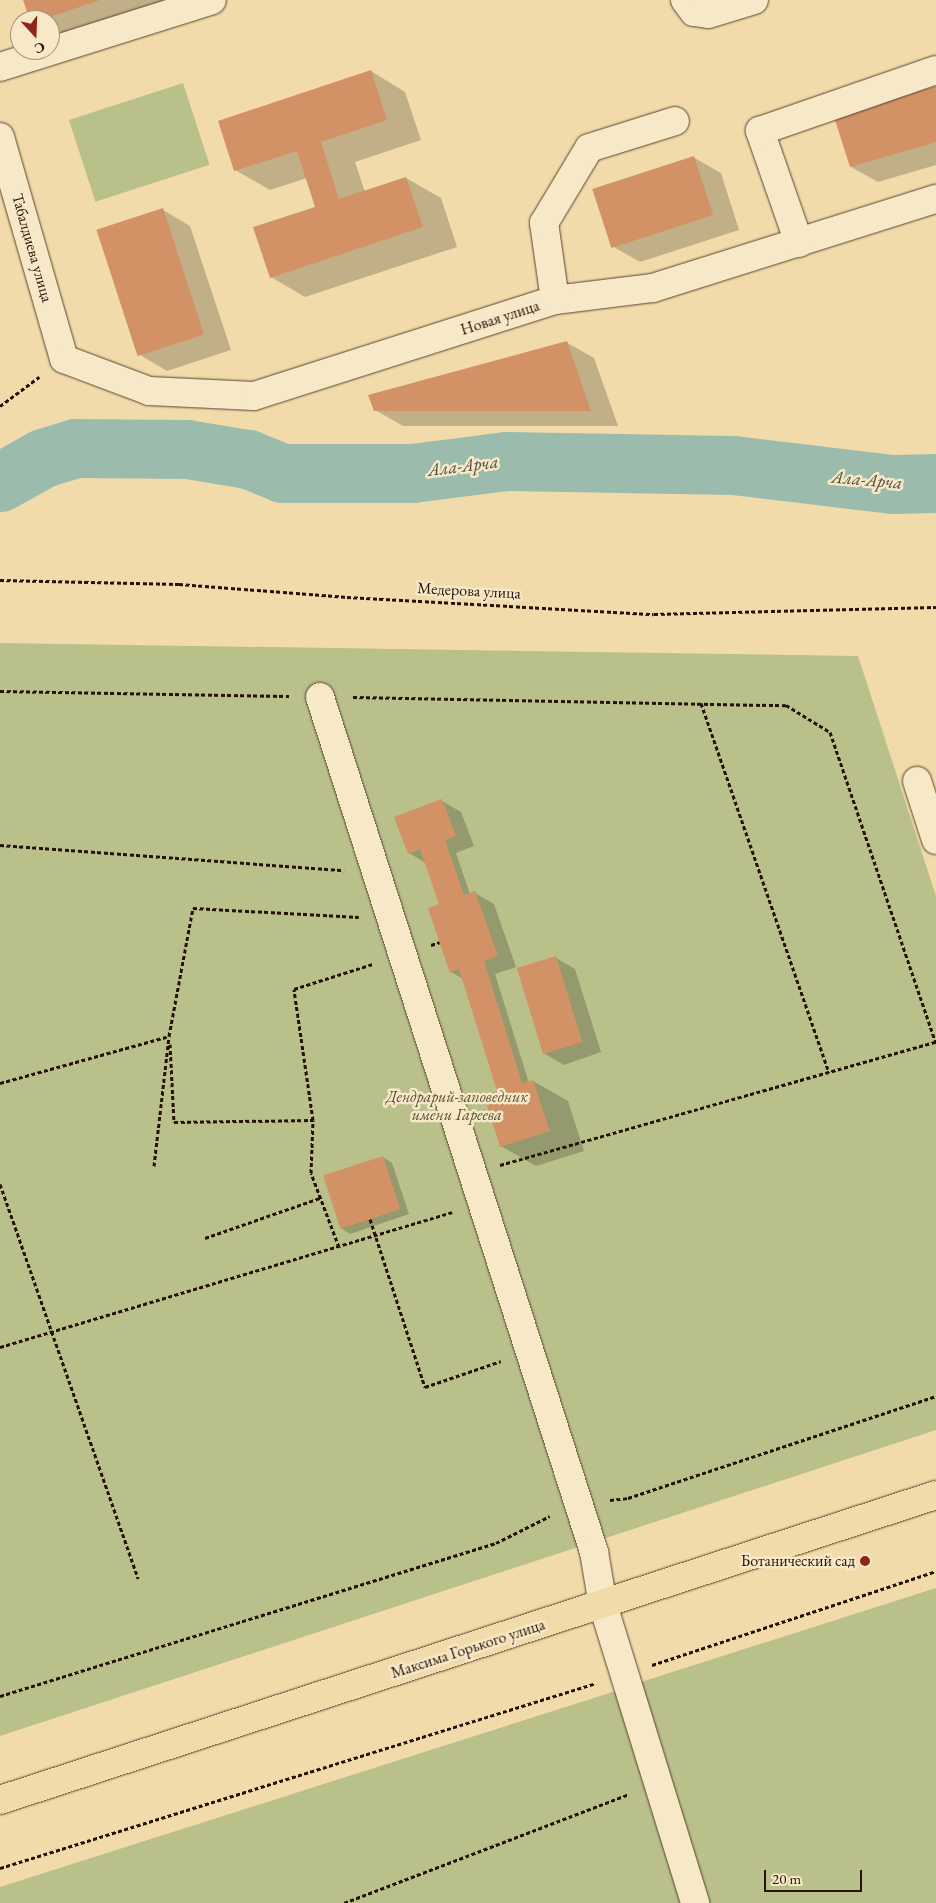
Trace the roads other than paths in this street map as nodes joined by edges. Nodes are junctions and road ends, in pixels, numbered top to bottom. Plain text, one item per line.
1 (212, 0) edge
2 (685, 0) edge
3 (754, 0) edge
4 (0, 67) edge
5 (936, 70) edge
6 (675, 121) dead end
7 (0, 137) edge
8 (936, 199) edge
9 (799, 243) junction
10 (555, 300) junction
11 (64, 359) joint
12 (320, 697) road end
13 (917, 781) dead end
14 (936, 840) edge
15 (936, 1495) edge
16 (603, 1605) junction
17 (0, 1800) edge
18 (695, 1903) edge

1 - 4 street
2 - 3 street
5 - 9 street
6 - 10 street
7 - 11 street, Табалдиева улица
8 - 9 street, Новая улица
9 - 10 street, Новая улица
10 - 11 street, Новая улица
12 - 16 street
13 - 14 street
15 - 16 main road, Максима Горького улица
16 - 17 main road, Максима Горького улица
16 - 18 street

